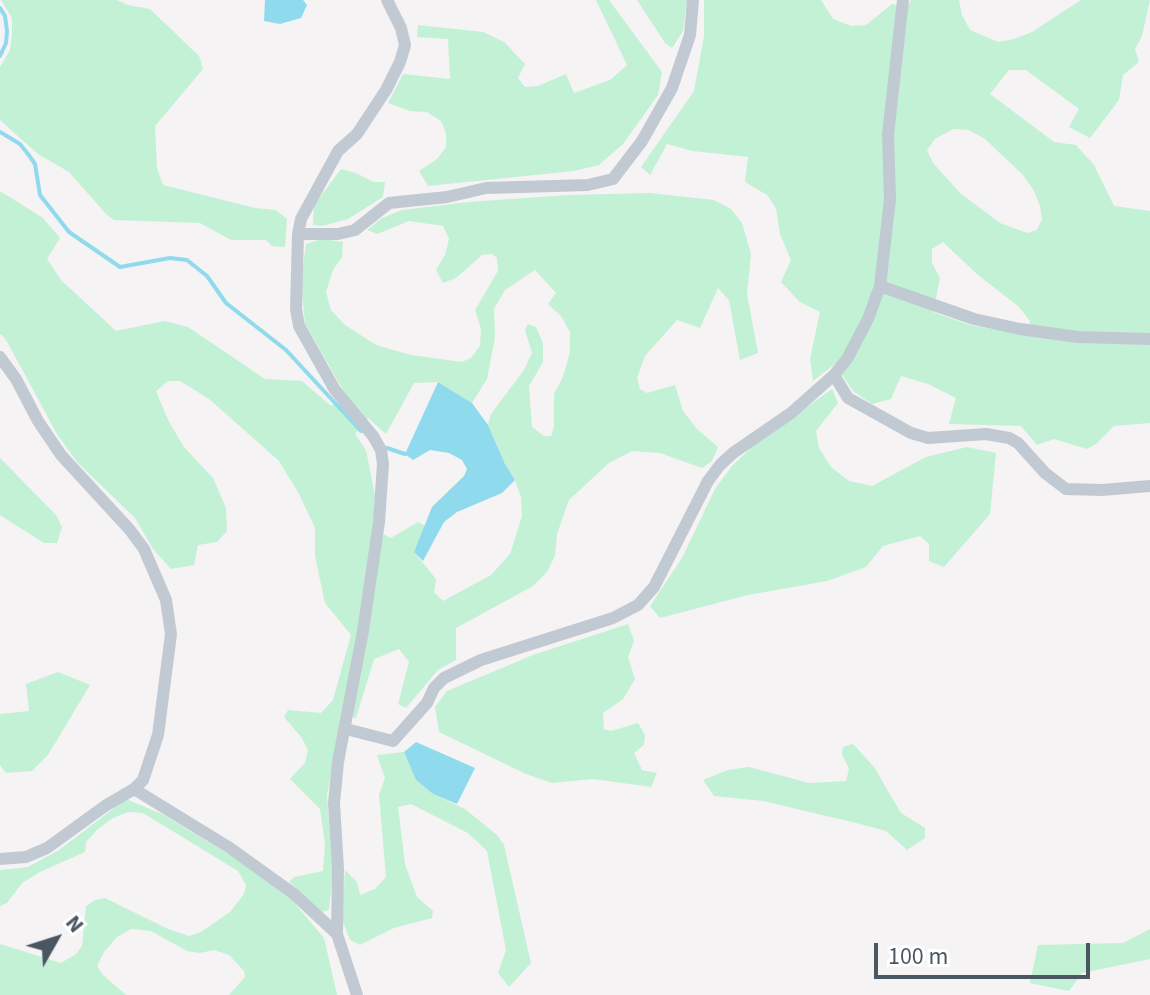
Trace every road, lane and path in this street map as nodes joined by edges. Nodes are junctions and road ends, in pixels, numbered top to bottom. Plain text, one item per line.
1 (387, 0) edge
2 (693, 0) edge
3 (903, 0) edge
4 (298, 234) junction
5 (880, 286) junction
6 (1150, 339) edge
7 (0, 357) edge
8 (834, 375) junction
9 (1150, 486) edge
10 (346, 729) junction
11 (134, 789) junction
12 (0, 859) edge
13 (337, 934) junction
14 (357, 995) edge

1 - 4 street
2 - 4 street
3 - 5 street
4 - 10 street
5 - 6 street
5 - 8 street
7 - 11 street
8 - 9 street
8 - 10 street
10 - 13 street
11 - 12 street
11 - 13 street
13 - 14 street

